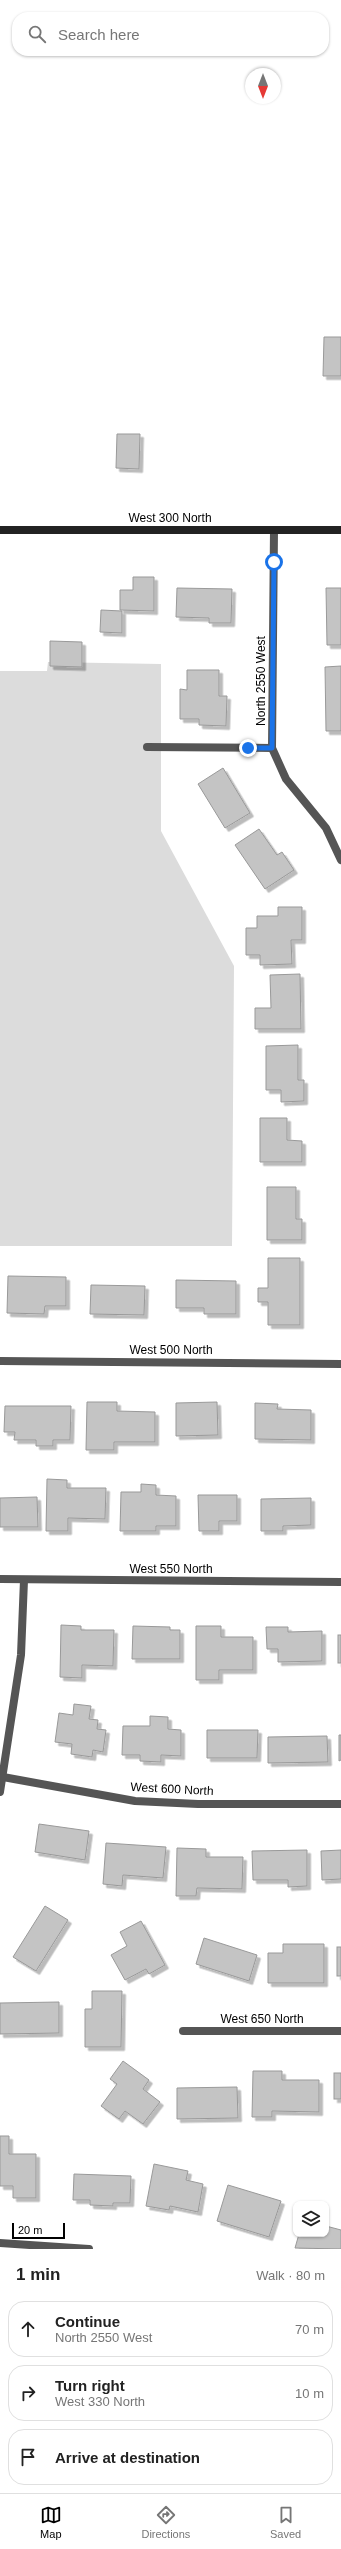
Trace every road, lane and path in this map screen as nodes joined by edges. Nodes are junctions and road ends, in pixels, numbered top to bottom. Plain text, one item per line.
1 (0, 530) edge
2 (274, 530) junction
3 (341, 530) edge
4 (147, 747) dead end
5 (272, 748) junction
6 (341, 860) edge
7 (0, 1361) edge
8 (341, 1364) edge
9 (0, 1579) edge
10 (24, 1580) junction
11 (341, 1582) edge
12 (3, 1777) junction
13 (0, 1792) edge
14 (341, 1804) edge
15 (183, 2031) dead end
16 (341, 2031) edge
17 (0, 2243) edge
18 (90, 2249) edge

1 - 2 main road, West 300 North
2 - 3 main road, West 300 North
2 - 5 street, North 2550 West
4 - 5 street
5 - 6 street, North 2550 West
7 - 8 street, West 500 North
9 - 10 street, West 550 North
10 - 11 street, West 550 North
10 - 12 street
12 - 13 street
12 - 14 street, West 600 North
15 - 16 street, West 650 North
17 - 18 street

